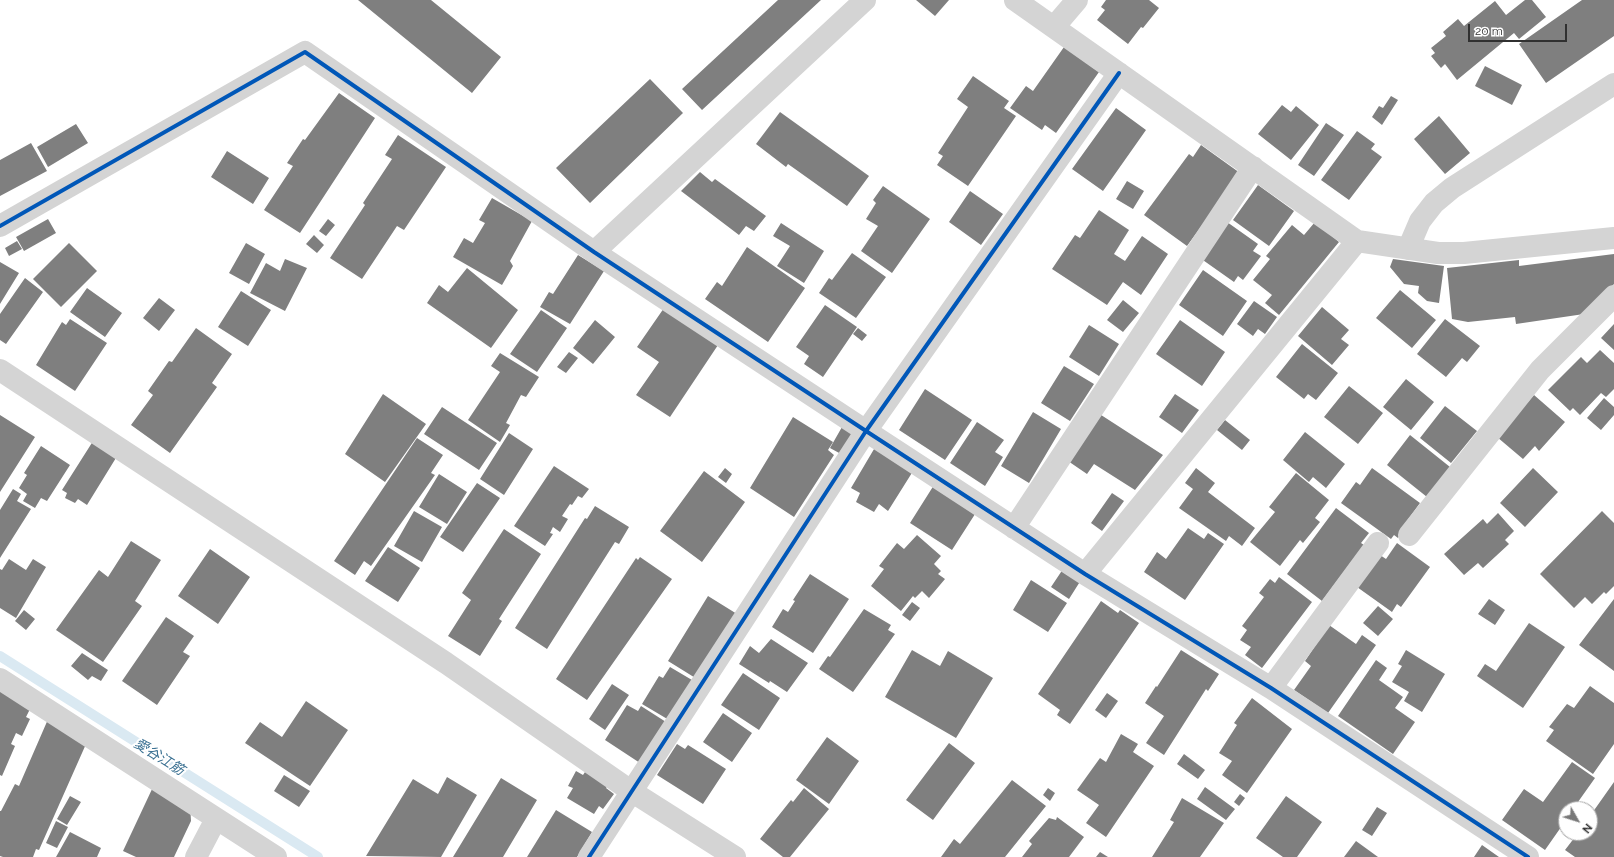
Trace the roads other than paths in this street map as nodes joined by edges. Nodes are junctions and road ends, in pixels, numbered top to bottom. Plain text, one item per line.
1 (865, 0) edge
2 (1015, 0) edge
3 (1077, 0) edge
4 (1054, 27) junction
5 (1119, 73) junction
6 (1614, 84) edge
7 (1254, 167) junction
8 (0, 226) edge
9 (1614, 238) edge
10 (1357, 241) junction
11 (1408, 249) junction
12 (594, 252) junction
13 (1614, 296) edge
14 (0, 370) edge
15 (866, 431) junction
16 (1014, 528) junction
17 (1409, 535) dead end
18 (1378, 543) dead end
19 (1085, 574) junction
20 (0, 679) edge
21 (1271, 688) junction
22 (631, 791) junction
23 (216, 819) junction
24 (196, 857) edge
25 (276, 857) edge
26 (589, 857) edge
27 (735, 857) edge
28 (1528, 857) edge

1 - 12 street
2 - 4 street
3 - 4 street
4 - 5 street
5 - 7 street
5 - 15 street
6 - 11 street
7 - 10 street
7 - 16 street
8 - 12 street
9 - 11 street
10 - 11 street
10 - 19 street
12 - 15 street
13 - 17 street
14 - 22 street
15 - 16 street
15 - 22 street
16 - 19 street
18 - 21 street
19 - 21 street
20 - 23 street
21 - 28 street
22 - 26 street
22 - 27 street
23 - 24 street
23 - 25 street

